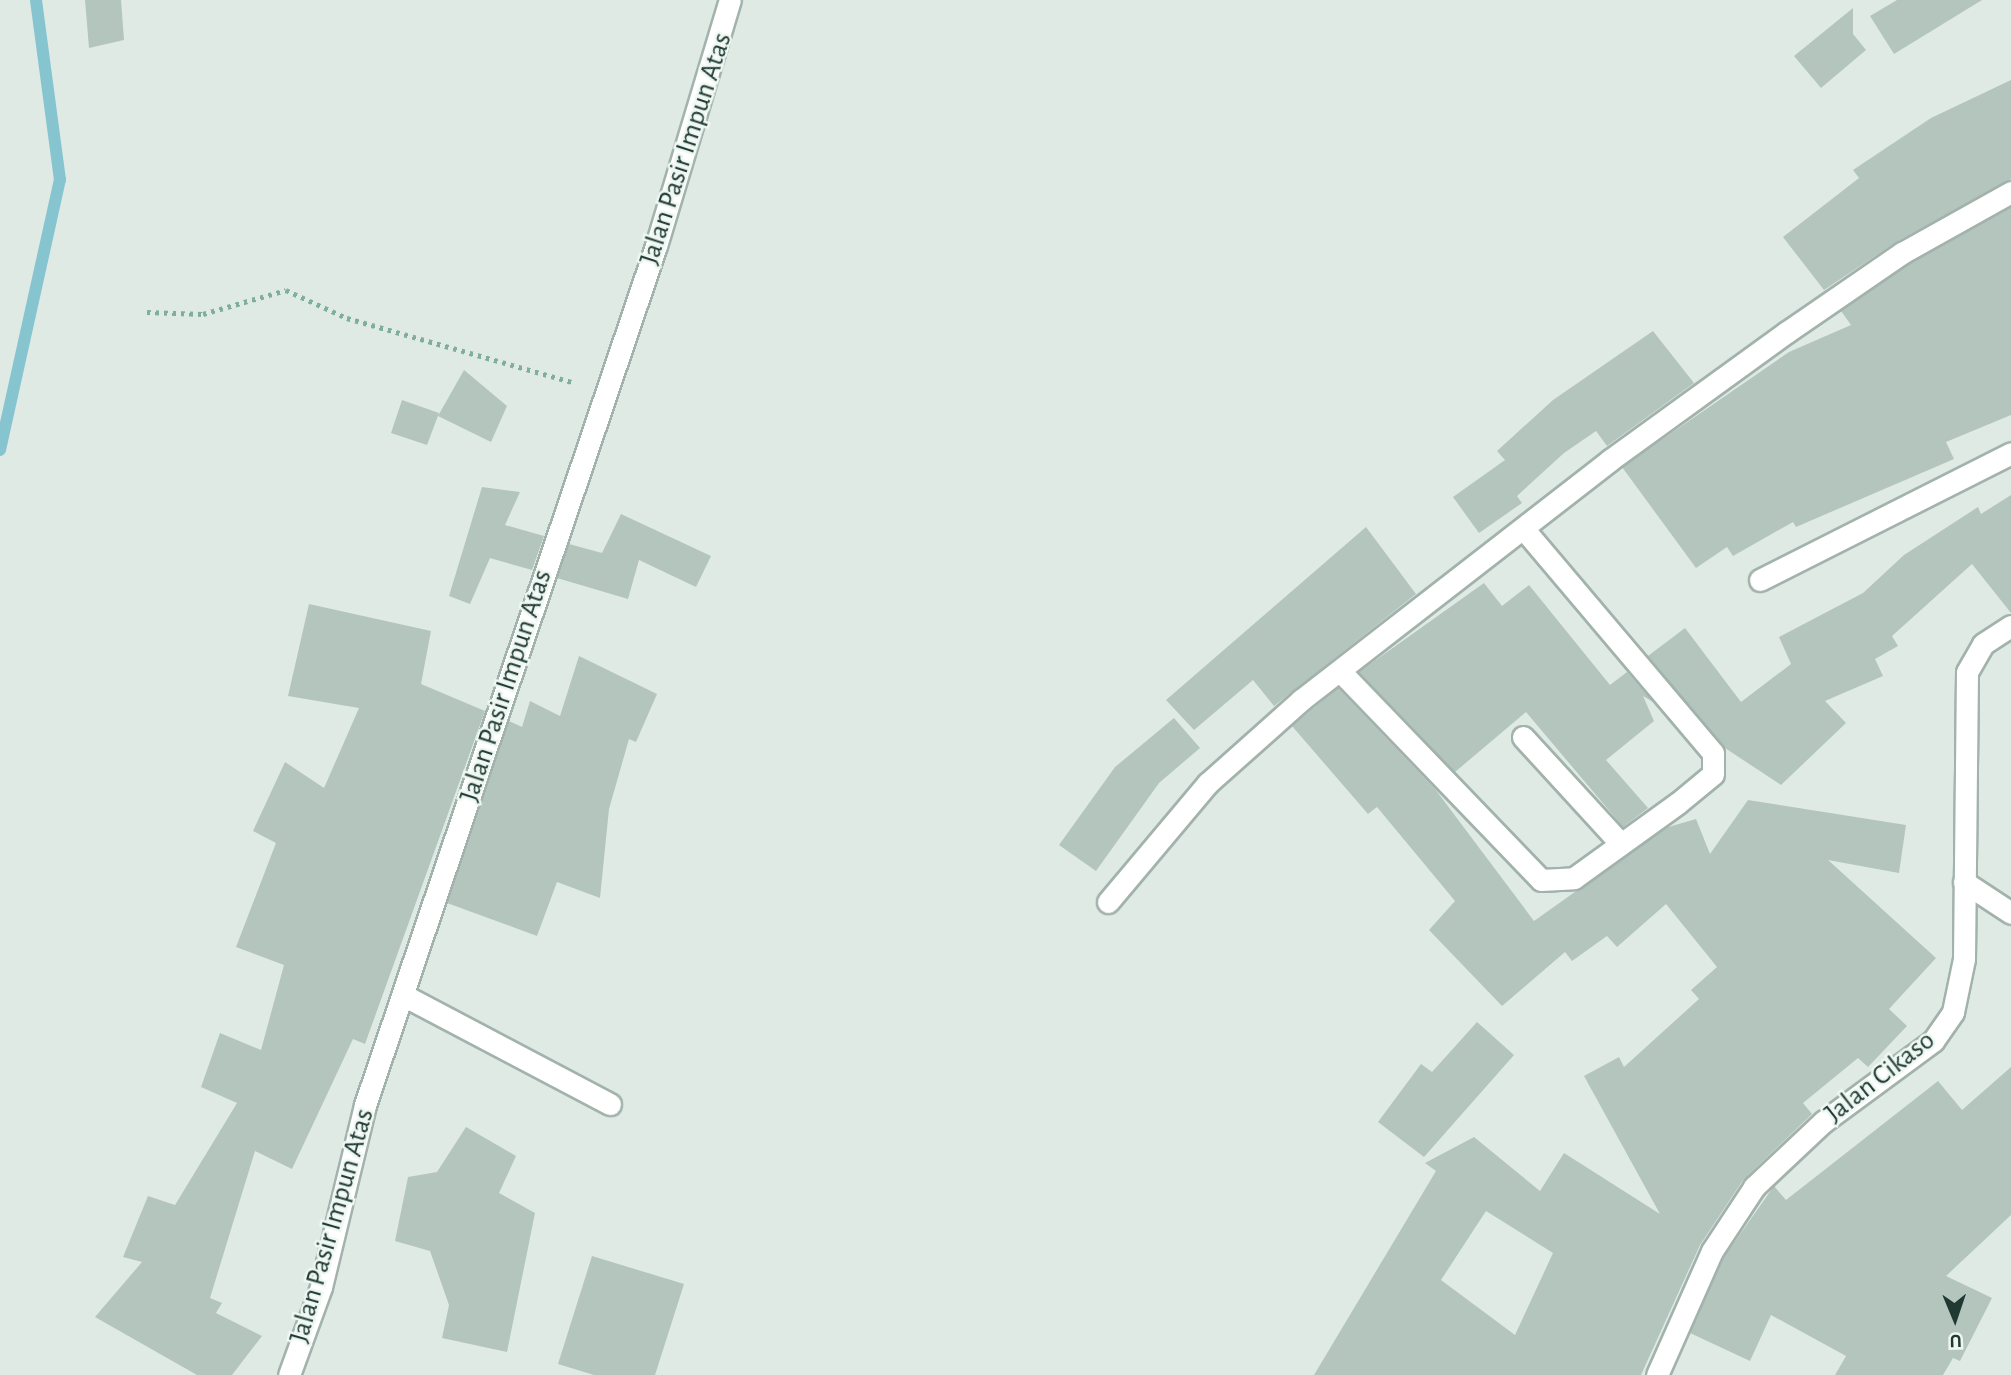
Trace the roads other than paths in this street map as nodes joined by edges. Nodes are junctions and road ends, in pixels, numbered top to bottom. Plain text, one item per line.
1 (730, 0) edge
2 (2011, 192) edge
3 (2011, 453) edge
4 (1523, 528) junction
5 (1760, 580) dead end
6 (2011, 626) edge
7 (1340, 671) junction
8 (1523, 737) dead end
9 (1620, 843) junction
10 (1964, 882) junction
11 (1108, 902) dead end
12 (2011, 913) edge
13 (403, 995) junction
14 (610, 1104) dead end
15 (289, 1375) edge
16 (1657, 1375) edge

1 - 13 street, Jalan Pasir Impun Atas
2 - 4 street
3 - 5 street
4 - 7 street
4 - 9 street
6 - 10 street, Jalan Cikaso
7 - 9 street
7 - 11 street
8 - 9 street
10 - 12 street
10 - 16 street, Jalan Cikaso
13 - 14 street
13 - 15 street, Jalan Pasir Impun Atas

